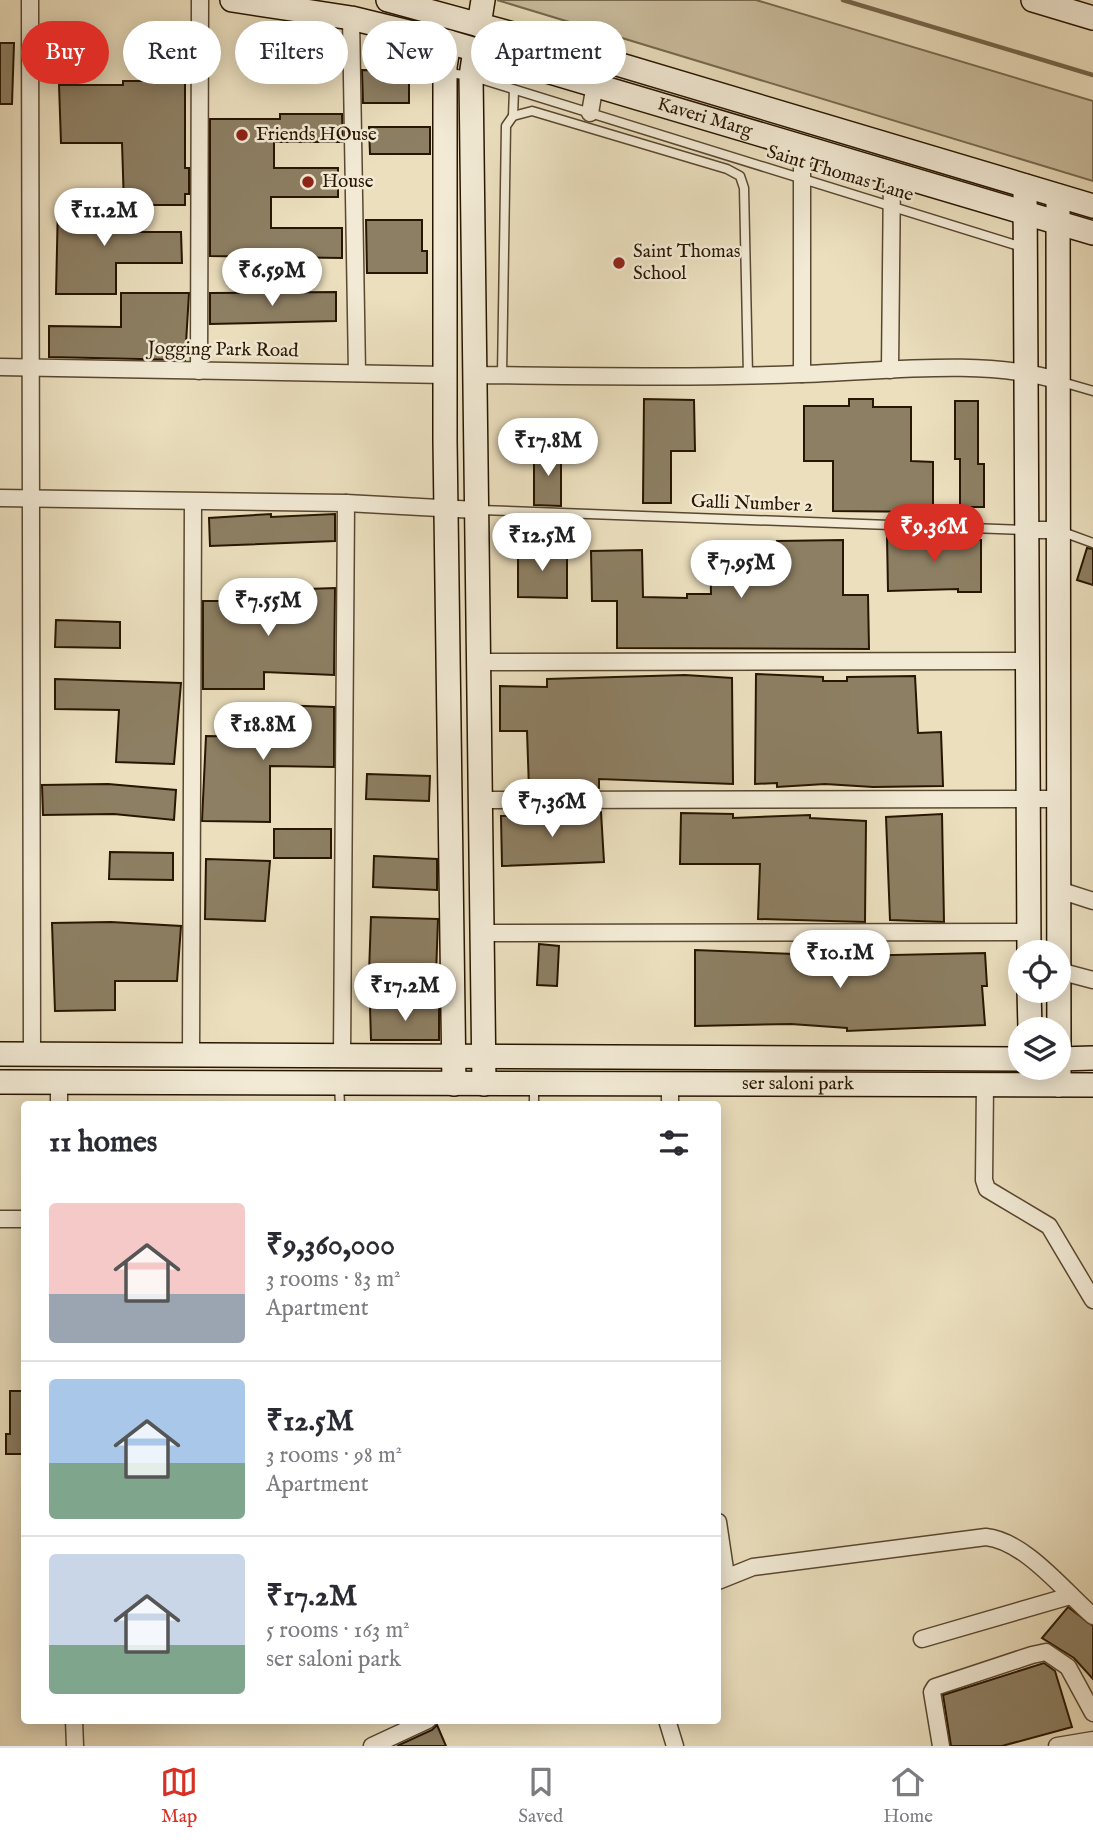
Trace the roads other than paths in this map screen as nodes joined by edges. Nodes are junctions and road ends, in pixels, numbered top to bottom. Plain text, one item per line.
1 (30, 0) edge
2 (200, 0) edge
3 (232, 0) edge
4 (388, 0) edge
5 (483, 0) edge
6 (1033, 0) edge
7 (455, 9) edge
8 (351, 18) junction
9 (1093, 18) edge
10 (363, 21) edge
11 (474, 21) edge
12 (480, 21) edge
13 (626, 68) edge
14 (457, 74) edge
15 (471, 76) edge
16 (445, 84) edge
17 (471, 84) edge
18 (496, 84) edge
19 (595, 84) joint
20 (514, 90) junction
21 (513, 116) junction
22 (593, 119) junction
23 (802, 146) junction
24 (736, 158) junction
25 (734, 173) junction
26 (892, 173) junction
27 (802, 179) junction
28 (1025, 186) junction
29 (1058, 196) junction
30 (891, 206) junction
31 (1093, 206) edge
32 (1025, 213) junction
33 (1058, 223) junction
34 (1093, 233) edge
35 (1025, 248) junction
36 (0, 367) edge
37 (29, 368) junction
38 (890, 370) junction
39 (1024, 370) junction
40 (199, 371) junction
41 (357, 373) junction
42 (802, 374) junction
43 (445, 375) junction
44 (475, 375) junction
45 (502, 375) junction
46 (748, 375) junction
47 (1056, 380) junction
48 (1093, 391) edge
49 (0, 498) edge
50 (30, 499) junction
51 (193, 502) junction
52 (346, 503) junction
53 (447, 507) junction
54 (476, 510) junction
55 (1027, 530) junction
56 (1057, 530) junction
57 (1093, 543) edge
58 (1027, 661) junction
59 (479, 662) junction
60 (1028, 799) junction
61 (1059, 799) junction
62 (481, 800) junction
63 (1059, 890) junction
64 (1093, 901) edge
65 (482, 933) junction
66 (1029, 940) edge
67 (1059, 940) edge
68 (1008, 942) edge
69 (1071, 974) edge
70 (1093, 980) edge
71 (0, 1054) edge
72 (32, 1054) junction
73 (191, 1055) junction
74 (342, 1056) junction
75 (454, 1057) junction
76 (484, 1057) junction
77 (1093, 1058) edge
78 (1008, 1059) edge
79 (1071, 1059) edge
80 (1010, 1080) edge
81 (1043, 1080) edge
82 (1059, 1080) edge
83 (0, 1082) edge
84 (454, 1084) junction
85 (484, 1084) junction
86 (985, 1085) junction
87 (1059, 1085) junction
88 (1093, 1085) edge
89 (59, 1093) edge
90 (339, 1094) edge
91 (534, 1094) edge
92 (670, 1094) edge
93 (0, 1219) edge
94 (21, 1219) edge
95 (1093, 1300) edge
96 (722, 1578) edge
97 (1070, 1596) junction
98 (1093, 1616) edge
99 (922, 1639) dead end
100 (1093, 1713) edge
101 (74, 1724) edge
102 (419, 1724) edge
103 (668, 1724) edge
104 (1093, 1740) edge
105 (75, 1746) edge
106 (372, 1746) edge
107 (675, 1746) edge
108 (941, 1746) edge
109 (1057, 1746) edge

1 - 37 street
2 - 40 street
3 - 8 street, Kaveri Marg
4 - 7 street, Kaveri Marg
5 - 12 street
6 - 9 street
7 - 11 street, Kaveri Marg
8 - 10 street, Kaveri Marg
8 - 41 street
13 - 28 street, Kaveri Marg
14 - 15 lane, Saint Thomas Lane
16 - 43 street
17 - 44 street
18 - 20 lane, Saint Thomas Lane
19 - 22 street
19 - 23 street, Kaveri Marg
20 - 21 lane
20 - 22 lane, Saint Thomas Lane
21 - 22 lane
21 - 45 lane
22 - 24 lane, Saint Thomas Lane
22 - 25 lane
23 - 26 street, Kaveri Marg
23 - 27 street
24 - 25 lane
24 - 27 lane, Saint Thomas Lane
25 - 46 lane
26 - 30 street
26 - 32 street, Kaveri Marg
27 - 30 lane, Saint Thomas Lane
27 - 42 street
28 - 29 street, Kaveri Marg
28 - 32 street
29 - 31 street, Kaveri Marg
29 - 33 street
30 - 35 lane, Saint Thomas Lane
30 - 38 street
32 - 33 street, Kaveri Marg
32 - 35 street
33 - 34 street, Kaveri Marg
33 - 47 street
35 - 39 street
36 - 37 street, Jogging Park Road
37 - 40 street, Jogging Park Road
37 - 50 street
38 - 39 street
38 - 42 street
39 - 47 street
39 - 55 street
40 - 41 street, Jogging Park Road
41 - 43 street, Jogging Park Road
42 - 46 street
43 - 53 street
44 - 45 street
44 - 54 street
45 - 46 street
47 - 48 lane
47 - 56 street
49 - 50 street
50 - 51 street
50 - 72 street
51 - 52 street
51 - 73 street
52 - 53 street
52 - 74 street
53 - 54 street
53 - 75 street
54 - 55 lane, Galli Number 2
54 - 59 street
55 - 56 street
55 - 58 street
56 - 57 lane
56 - 61 street
58 - 59 street
58 - 60 street
59 - 62 street
60 - 61 street
60 - 62 street
60 - 66 street
61 - 63 street
62 - 65 street
63 - 64 street
63 - 67 street
65 - 68 street
65 - 76 street
69 - 70 street
71 - 72 street
72 - 73 street
73 - 74 street
74 - 75 street
75 - 76 street
75 - 84 street
76 - 78 street
76 - 85 street
77 - 79 street
80 - 86 street, ser saloni park
81 - 87 street, ser saloni park
82 - 87 street
83 - 89 street, ser saloni park
84 - 85 street, ser saloni park
84 - 90 street, ser saloni park
85 - 91 street, ser saloni park
86 - 92 street, ser saloni park
86 - 95 street
87 - 88 street, ser saloni park
89 - 90 street, ser saloni park
91 - 92 street, ser saloni park
93 - 94 street
96 - 97 street
97 - 98 street
97 - 99 street
100 - 108 street
101 - 105 street
102 - 106 street
103 - 107 street
104 - 109 street

